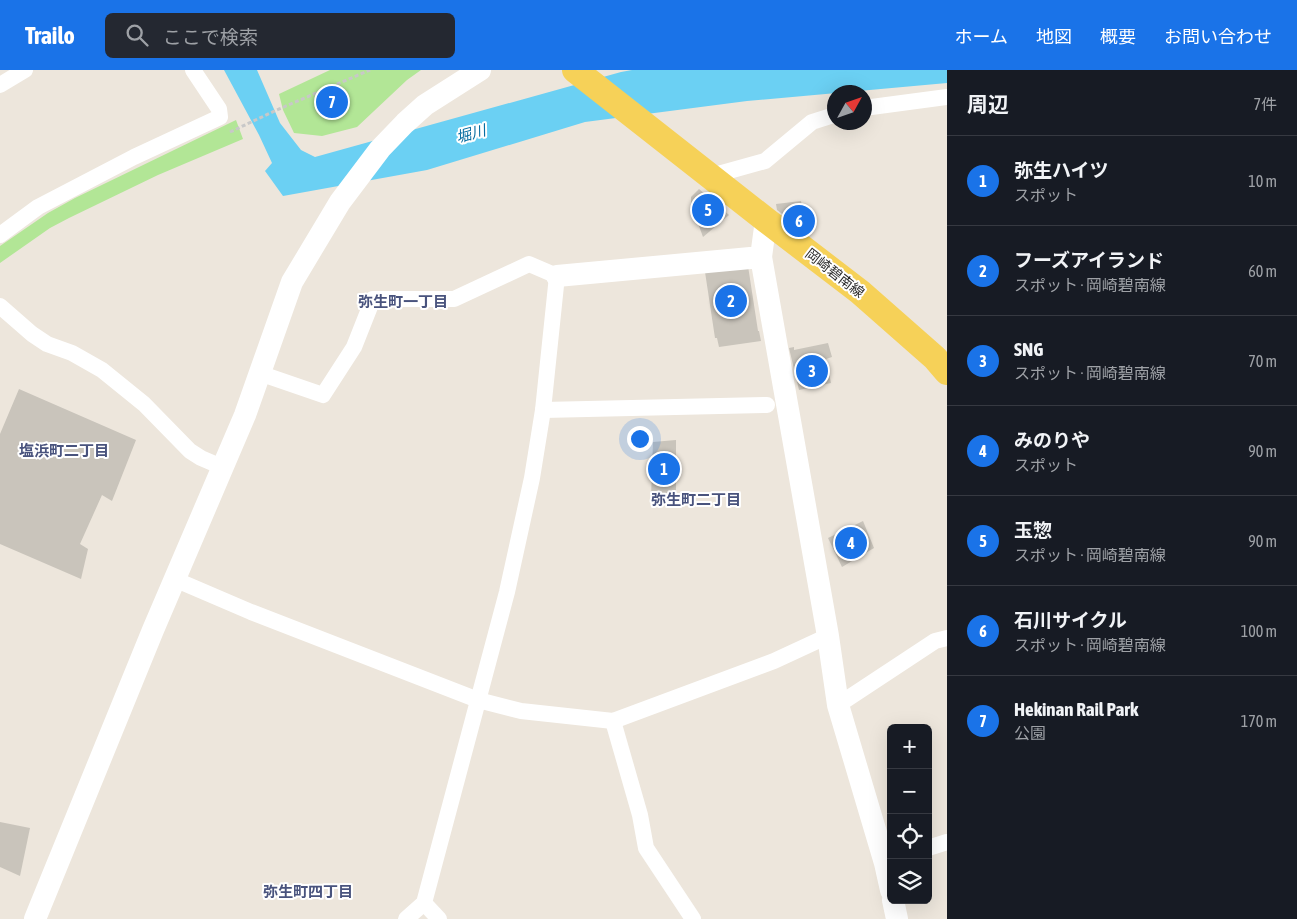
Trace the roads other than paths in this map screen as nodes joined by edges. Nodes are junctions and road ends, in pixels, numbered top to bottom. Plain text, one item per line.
1 (25, 70) edge
2 (193, 70) edge
3 (480, 70) edge
4 (576, 71) edge
5 (0, 85) edge
6 (947, 97) edge
7 (872, 107) edge
8 (827, 117) edge
9 (711, 176) junction
10 (766, 220) junction
11 (0, 236) edge
12 (760, 257) junction
13 (557, 276) junction
14 (0, 306) edge
15 (947, 372) edge
16 (259, 374) junction
17 (767, 405) dead end
18 (543, 410) junction
19 (222, 467) junction
20 (174, 579) junction
21 (828, 636) junction
22 (947, 638) edge
23 (478, 700) junction
24 (838, 705) junction
25 (613, 721) junction
26 (947, 842) edge
27 (932, 847) edge
28 (887, 859) edge
29 (424, 903) junction
30 (894, 904) edge
31 (35, 919) edge
32 (406, 919) edge
33 (439, 919) edge
34 (693, 919) edge
35 (897, 919) edge

1 - 5 street
2 - 11 street
3 - 16 street
4 - 9 main road, 岡崎碧南線
6 - 7 street
8 - 9 street
9 - 10 main road, 岡崎碧南線
10 - 12 street
10 - 15 main road, 岡崎碧南線
12 - 13 street
12 - 21 street
13 - 16 street
13 - 18 street
14 - 19 street
16 - 19 street
17 - 18 street
18 - 23 street
19 - 20 street
20 - 23 street
20 - 31 street
21 - 24 street
21 - 25 street
22 - 24 street
23 - 25 street
23 - 29 street
24 - 28 street
25 - 34 street
26 - 27 street
29 - 32 street
29 - 33 street
30 - 35 street

